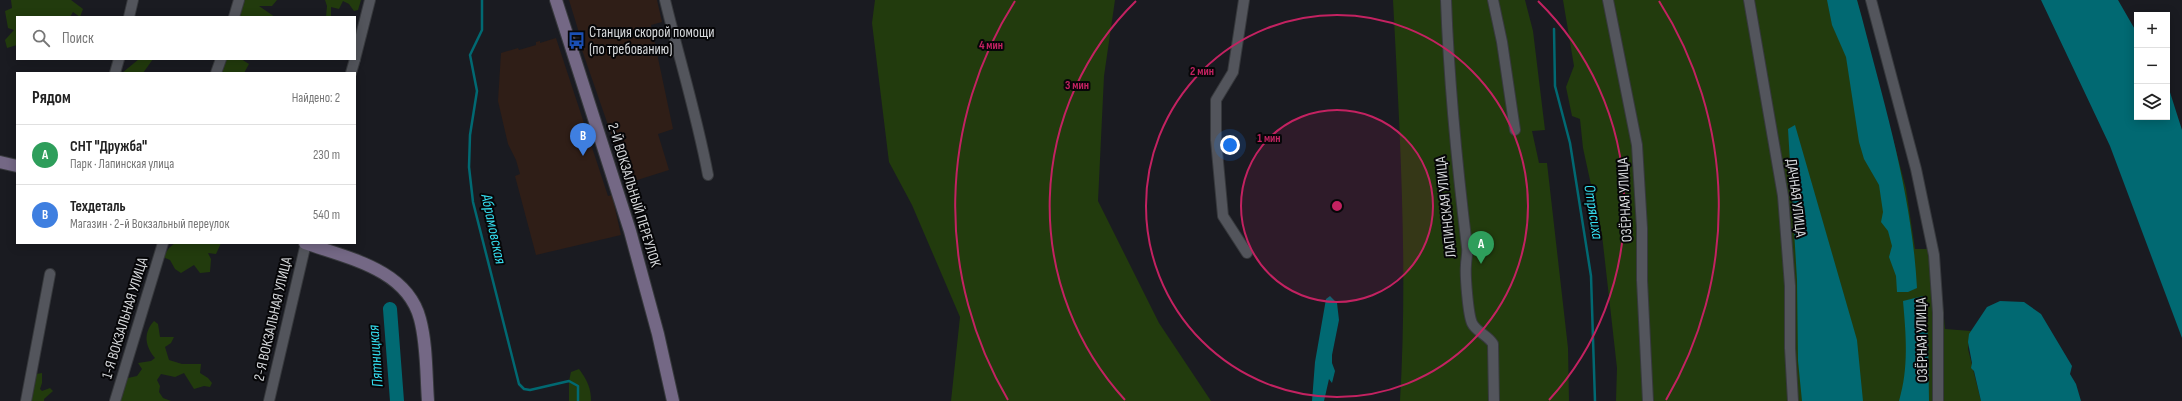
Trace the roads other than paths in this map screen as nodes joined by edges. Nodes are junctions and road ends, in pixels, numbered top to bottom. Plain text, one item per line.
1 (134, 0) edge
2 (239, 0) edge
3 (370, 0) edge
4 (556, 0) edge
5 (665, 0) edge
6 (1244, 0) edge
7 (1446, 0) edge
8 (1494, 0) edge
9 (1608, 0) edge
10 (1749, 0) edge
11 (1871, 0) edge
12 (129, 16) edge
13 (234, 16) edge
14 (356, 55) edge
15 (118, 60) edge
16 (221, 60) edge
17 (355, 60) edge
18 (115, 72) edge
19 (216, 72) edge
20 (351, 72) edge
21 (1515, 130) dead end
22 (0, 162) edge
23 (16, 166) edge
24 (708, 174) dead end
25 (164, 244) edge
26 (305, 244) edge
27 (308, 244) edge
28 (1247, 252) dead end
29 (50, 274) dead end
30 (26, 401) edge
31 (115, 401) edge
32 (270, 401) edge
33 (428, 401) edge
34 (673, 401) edge
35 (1494, 401) edge
36 (1648, 401) edge
37 (1793, 401) edge
38 (1938, 401) edge

1 - 12 street
2 - 13 street
3 - 14 street
4 - 34 street, 2-Й ВОКЗАЛЬНЫЙ ПЕРЕУЛОК
5 - 24 street
6 - 28 street
7 - 35 street, ЛАПИНСКАЯ УЛИЦА
8 - 21 street
9 - 36 street, ОЗЁРНАЯ УЛИЦА
10 - 37 street, ДАЧНАЯ УЛИЦА
11 - 38 street, ОЗЁРНАЯ УЛИЦА
15 - 18 street
16 - 19 street
17 - 20 street
22 - 23 street
25 - 31 street, 1-Я ВОКЗАЛЬНАЯ УЛИЦА
26 - 32 street, 2-Я ВОКЗАЛЬНАЯ УЛИЦА
27 - 33 street
29 - 30 street

